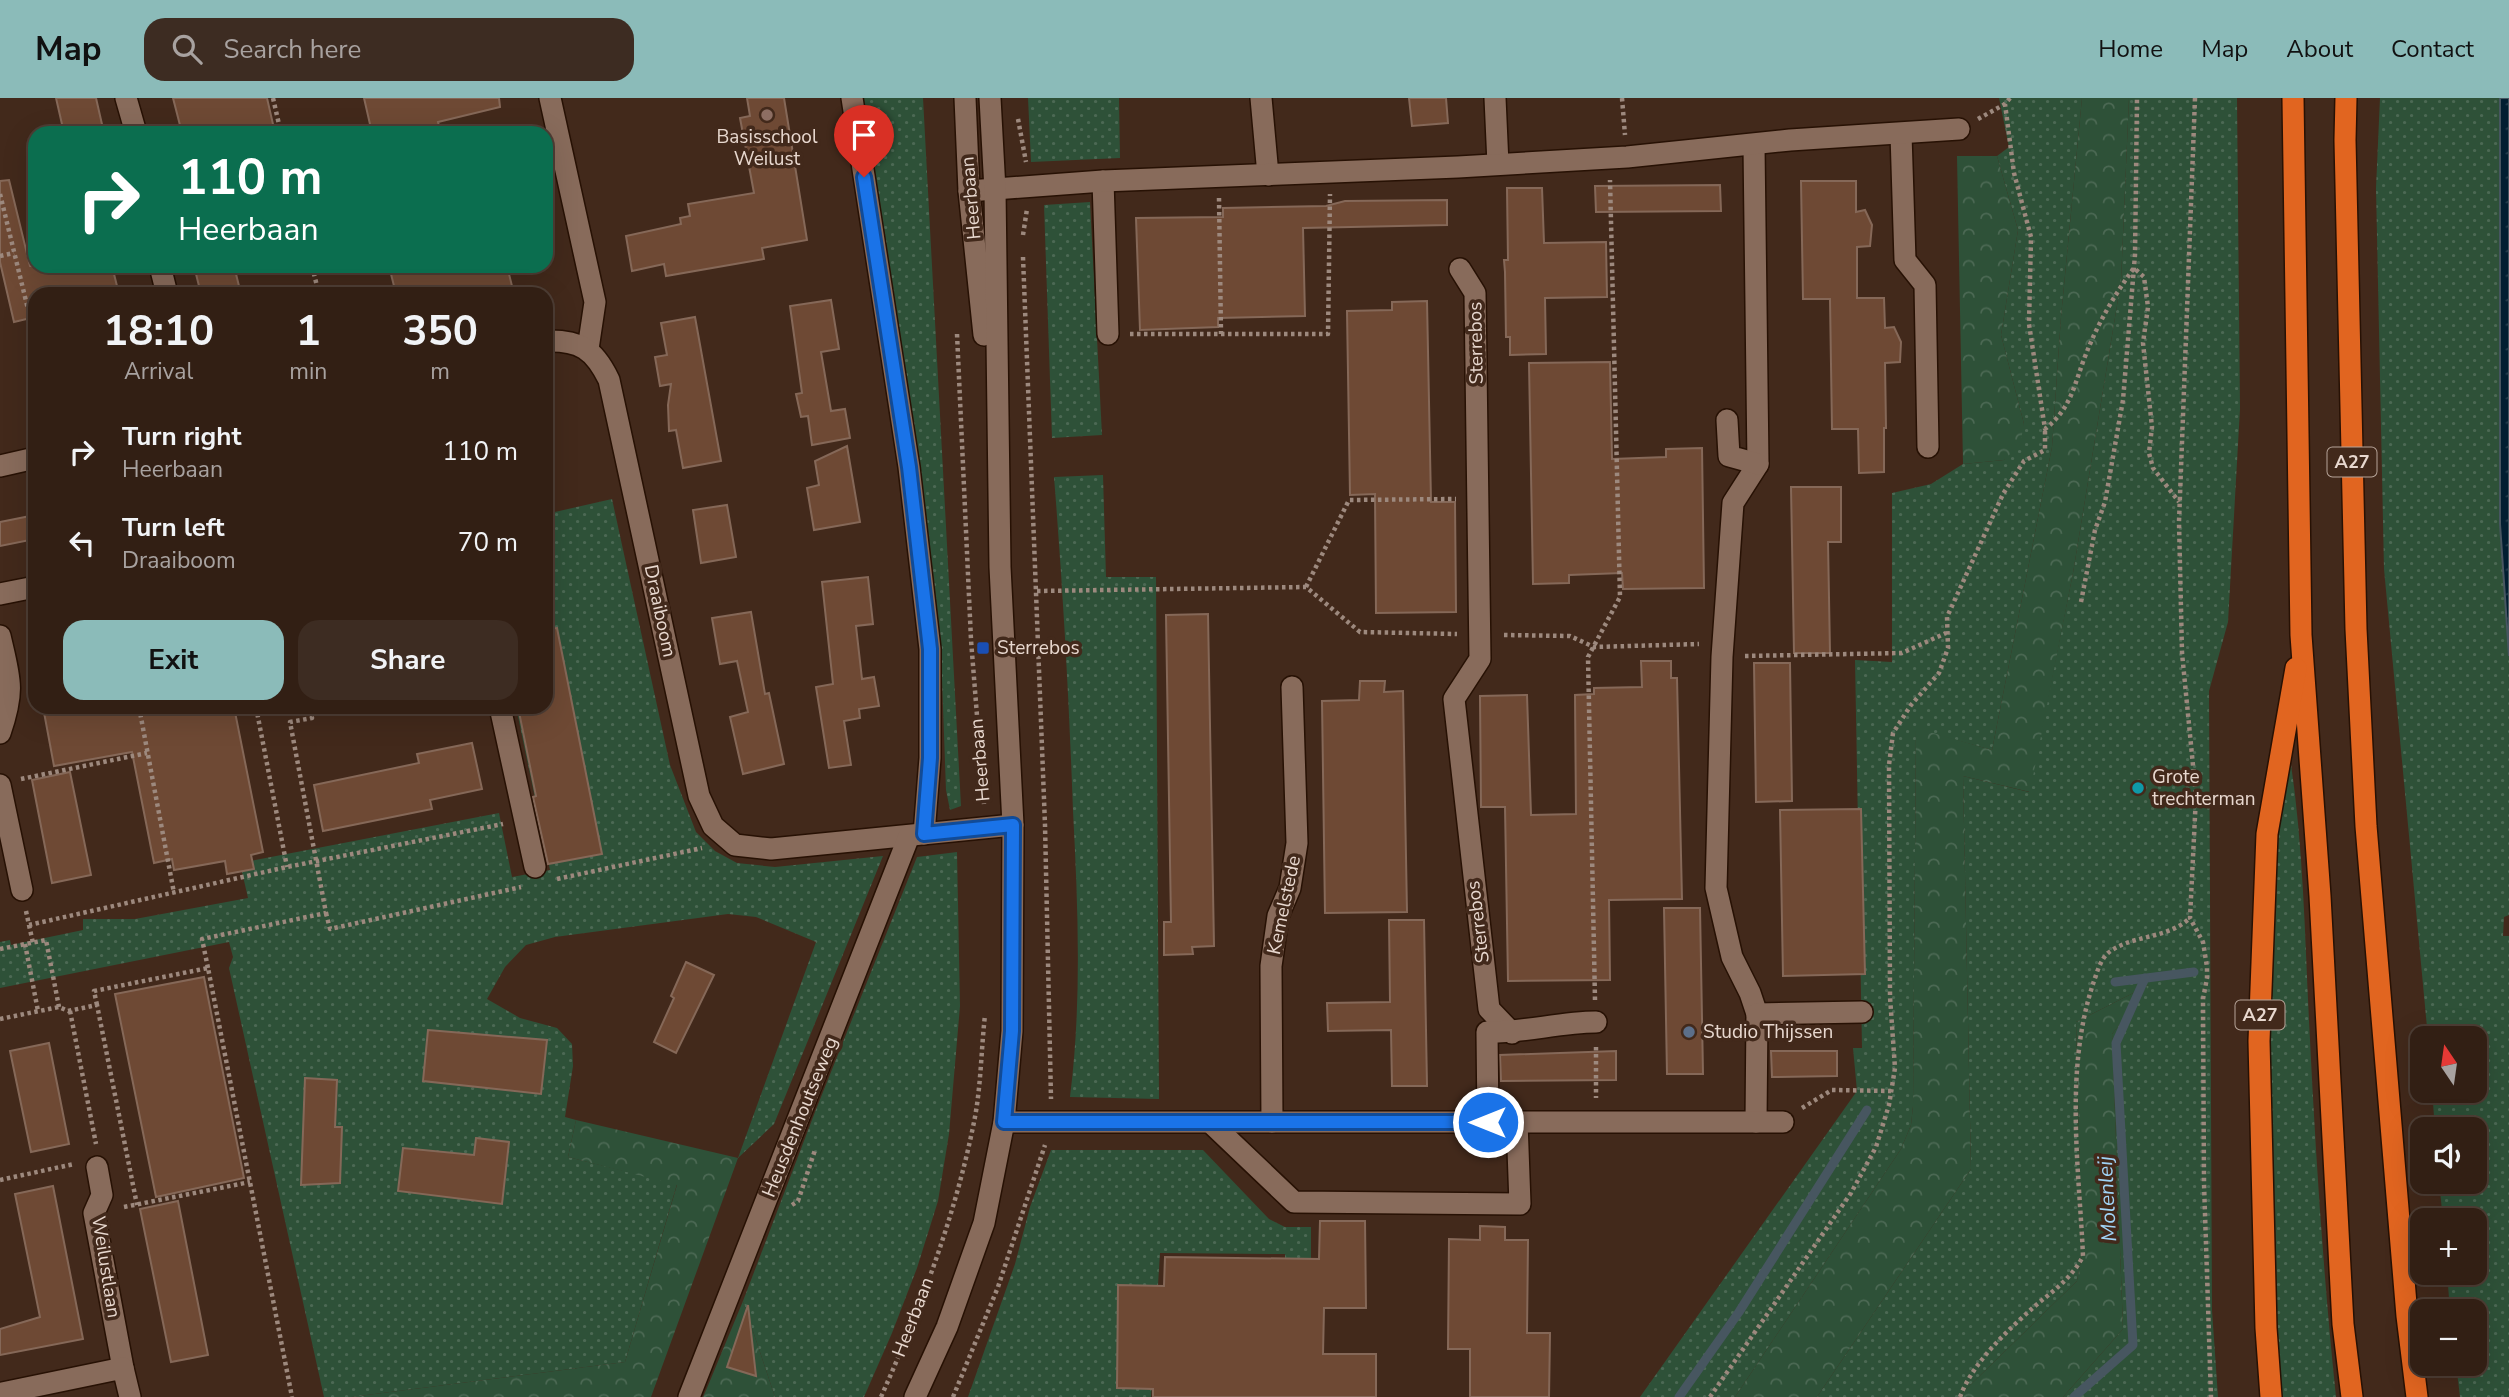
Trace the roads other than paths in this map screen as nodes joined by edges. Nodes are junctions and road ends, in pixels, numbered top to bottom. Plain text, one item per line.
1 (126, 98) edge
2 (550, 98) edge
3 (852, 98) edge
4 (965, 98) edge
5 (990, 98) edge
6 (1261, 98) edge
7 (1495, 98) edge
8 (2293, 98) edge
9 (2346, 98) edge
10 (134, 126) edge
11 (1959, 129) dead end
12 (1901, 134) junction
13 (1754, 146) junction
14 (1498, 164) junction
15 (1268, 175) junction
16 (1103, 181) junction
17 (995, 190) junction
18 (969, 191) junction
19 (1460, 269) dead end
20 (1108, 334) road end
21 (553, 341) edge
22 (588, 349) junction
23 (1727, 420) dead end
24 (1928, 447) dead end
25 (28, 460) edge
26 (1758, 464) junction
27 (0, 466) edge
28 (998, 466) junction
29 (28, 588) edge
30 (0, 594) edge
31 (2301, 635) junction
32 (0, 636) edge
33 (1292, 687) dead end
34 (501, 714) edge
35 (0, 733) edge
36 (7, 783) edge
37 (1013, 825) junction
38 (917, 835) junction
39 (536, 875) road end
40 (22, 890) road end
41 (1862, 1012) dead end
42 (1757, 1014) junction
43 (1596, 1022) road end
44 (1512, 1033) junction
45 (1004, 1122) junction
46 (1272, 1122) junction
47 (1488, 1122) junction
48 (1517, 1122) junction
49 (1756, 1122) junction
50 (1783, 1122) road end
51 (1211, 1123) junction
52 (89, 1165) road end
53 (123, 1368) junction
54 (2, 1393) dead end
55 (130, 1397) edge
56 (689, 1397) edge
57 (915, 1397) edge
58 (2271, 1397) edge
59 (2352, 1397) edge
60 (2417, 1397) edge

1 - 10 street
2 - 22 street
3 - 38 street, Heusdenhoutseweg
4 - 18 street, Heerbaan
5 - 17 street, Heerbaan
6 - 15 street
7 - 14 street
8 - 31 highway, A27
9 - 60 highway, A27
11 - 12 street
12 - 13 street
12 - 24 street
13 - 14 street
13 - 26 street
14 - 15 street
15 - 16 street
16 - 17 street
16 - 20 street
17 - 18 street
17 - 28 street, Heerbaan
18 - 28 street, Heerbaan
19 - 44 street, Sterrebos
21 - 22 street
22 - 38 street, Draaiboom
23 - 26 street
25 - 27 street
26 - 42 street
28 - 37 street, Heerbaan
29 - 30 street
31 - 58 highway, A27
31 - 59 highway, A27
32 - 35 street
33 - 46 street, Kemelstede
34 - 39 street
36 - 40 street
37 - 38 street
37 - 45 street, Heerbaan
38 - 56 street, Heusdenhoutseweg
41 - 42 street
42 - 49 street
43 - 44 street
44 - 47 street
45 - 51 street
45 - 57 street, Heerbaan
46 - 47 street
46 - 51 street
47 - 48 street
48 - 49 street
48 - 51 street
49 - 50 street
52 - 53 street, Weilustlaan
53 - 54 street
53 - 55 street, Weilustlaan

